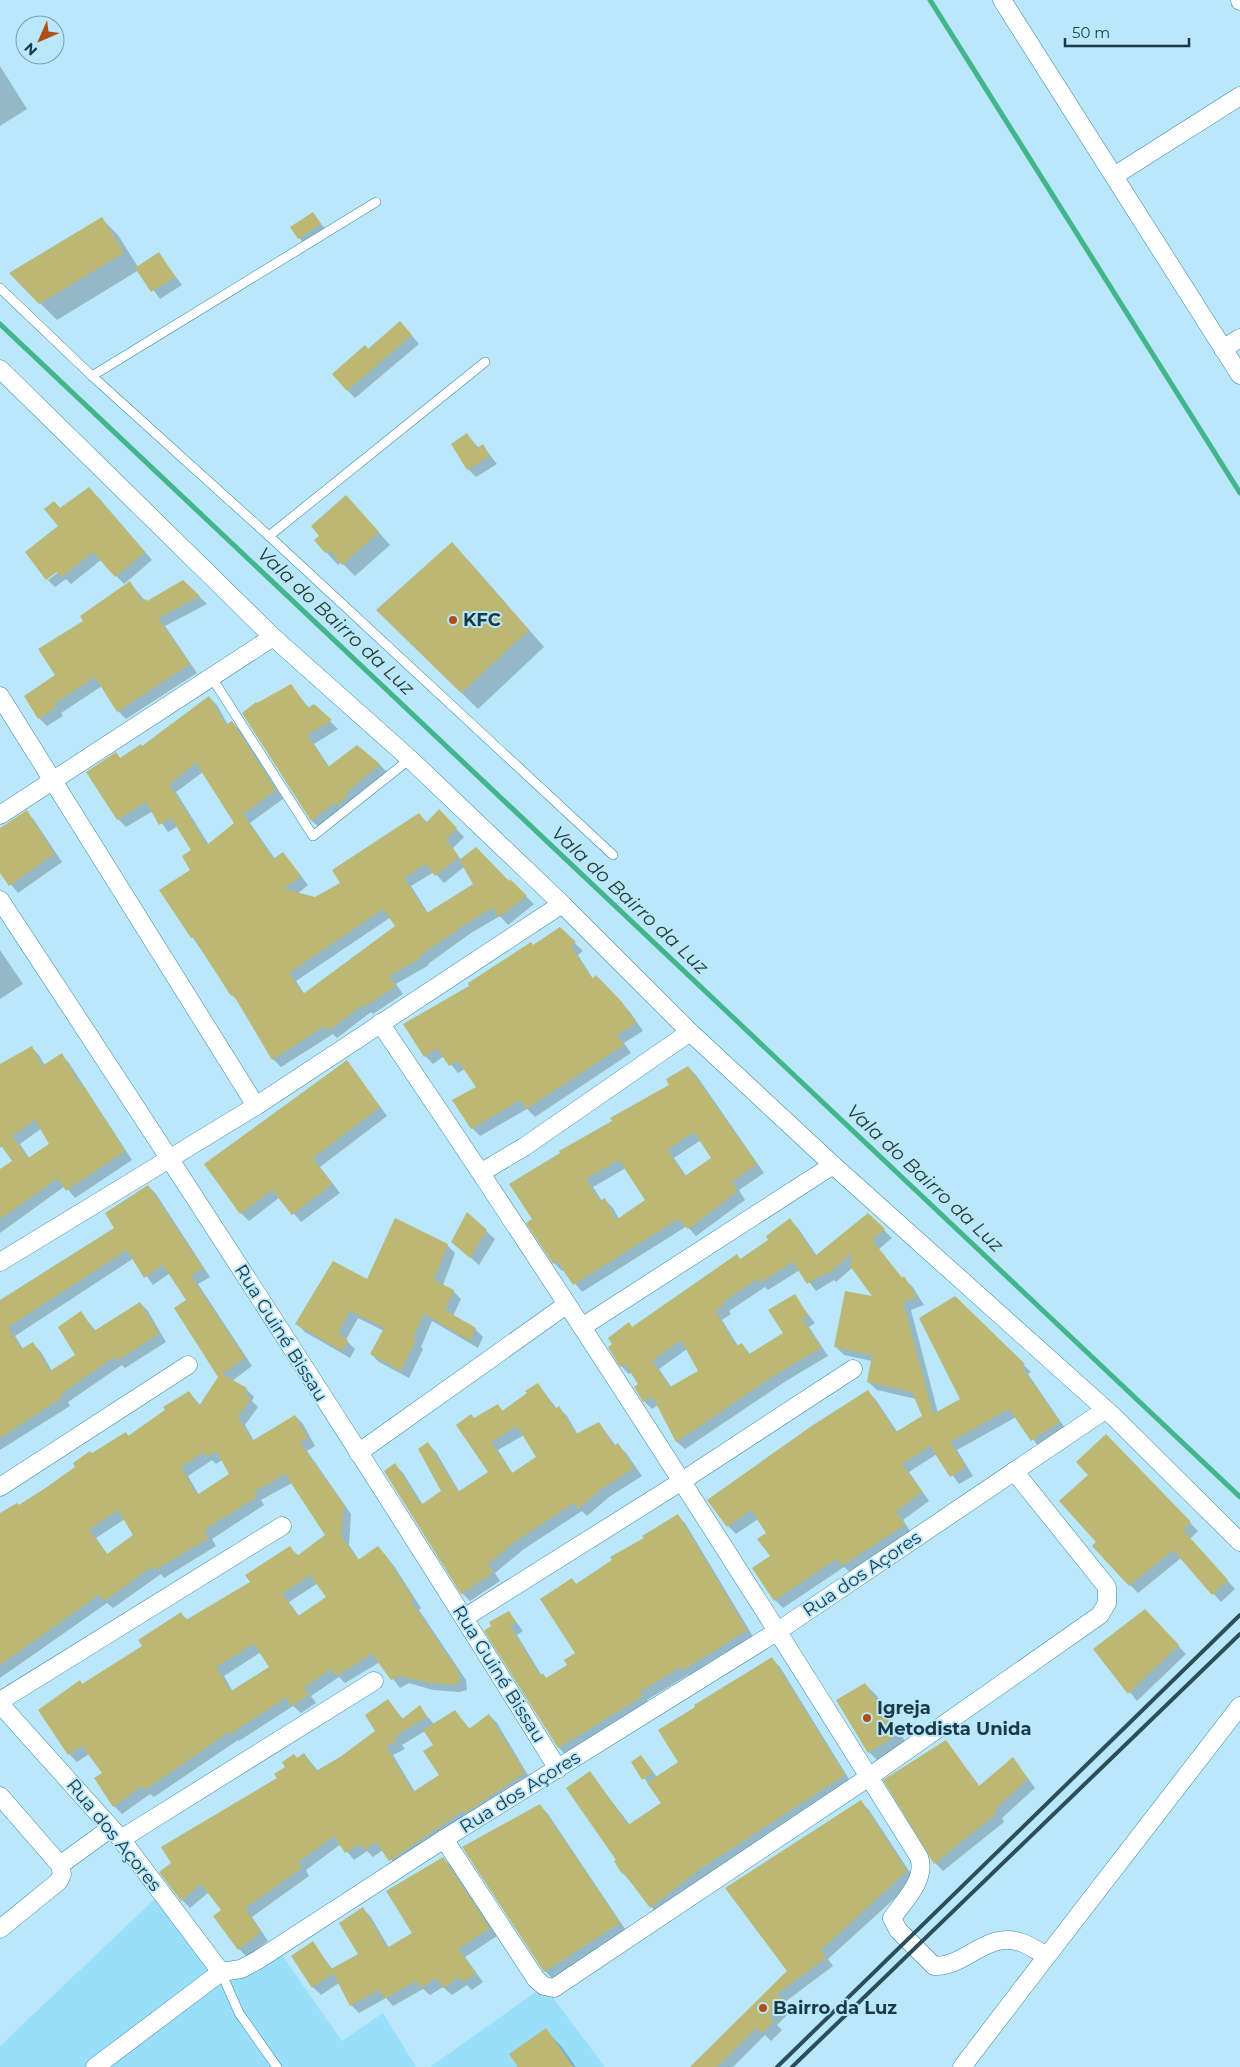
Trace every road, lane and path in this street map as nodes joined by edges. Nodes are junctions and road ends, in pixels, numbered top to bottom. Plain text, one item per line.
1 (1002, 0) edge
2 (1240, 96) edge
3 (1114, 176) junction
4 (376, 202) dead end
5 (0, 288) edge
6 (1240, 338) edge
7 (1223, 349) junction
8 (485, 362) dead end
9 (0, 369) edge
10 (1240, 375) edge
11 (92, 376) junction
12 (269, 536) junction
13 (273, 637) junction
14 (212, 678) junction
15 (0, 696) edge
16 (410, 759) junction
17 (54, 780) junction
18 (0, 816) edge
19 (612, 856) dead end
20 (0, 900) edge
21 (562, 904) junction
22 (380, 1023) junction
23 (690, 1032) junction
24 (256, 1106) junction
25 (171, 1159) junction
26 (833, 1165) junction
27 (482, 1172) junction
28 (0, 1262) edge
29 (566, 1305) junction
30 (582, 1327) junction
31 (188, 1365) dead end
32 (853, 1370) dead end
33 (1105, 1410) junction
34 (358, 1453) junction
35 (1014, 1471) junction
36 (682, 1481) junction
37 (0, 1487) edge
38 (282, 1526) dead end
39 (1240, 1542) edge
40 (464, 1618) junction
41 (778, 1631) junction
42 (374, 1681) dead end
43 (0, 1702) edge
44 (1240, 1706) edge
45 (558, 1769) junction
46 (869, 1777) junction
47 (0, 1796) edge
48 (116, 1833) junction
49 (444, 1839) junction
50 (60, 1864) junction
51 (0, 1929) edge
52 (1047, 1956) junction
53 (221, 1972) junction
54 (96, 2067) edge
55 (277, 2067) edge
56 (962, 2067) edge

1 - 3 street
2 - 3 street
3 - 7 street
4 - 11 lane
5 - 11 lane
6 - 7 street
7 - 10 street
8 - 12 lane
9 - 13 street
11 - 12 lane
12 - 19 lane
13 - 14 street
13 - 16 street
14 - 16 lane
14 - 17 street
15 - 17 street
16 - 21 street
17 - 18 street
17 - 24 street
20 - 25 street, Rua Guiné Bissau
21 - 22 street
21 - 23 street
22 - 24 street
22 - 27 street
23 - 26 street
23 - 27 street
24 - 25 street
25 - 28 street
25 - 34 street, Rua Guiné Bissau
26 - 30 street
26 - 33 street
27 - 29 street
29 - 30 street
29 - 34 street
30 - 36 street
31 - 37 street
32 - 36 street
33 - 35 street, Rua dos Açores
33 - 39 street
34 - 40 street, Rua Guiné Bissau
35 - 41 street, Rua dos Açores
35 - 46 street
36 - 40 street
36 - 41 street
38 - 43 street
40 - 45 street, Rua Guiné Bissau
41 - 45 street, Rua dos Açores
41 - 46 street
42 - 48 street
43 - 48 street, Rua dos Açores
44 - 52 street
45 - 49 street, Rua dos Açores
46 - 49 street
46 - 52 street
47 - 50 street
48 - 50 street
48 - 53 street, Rua dos Açores
49 - 53 street, Rua dos Açores
50 - 51 street
52 - 56 street
53 - 54 street
53 - 55 lane

